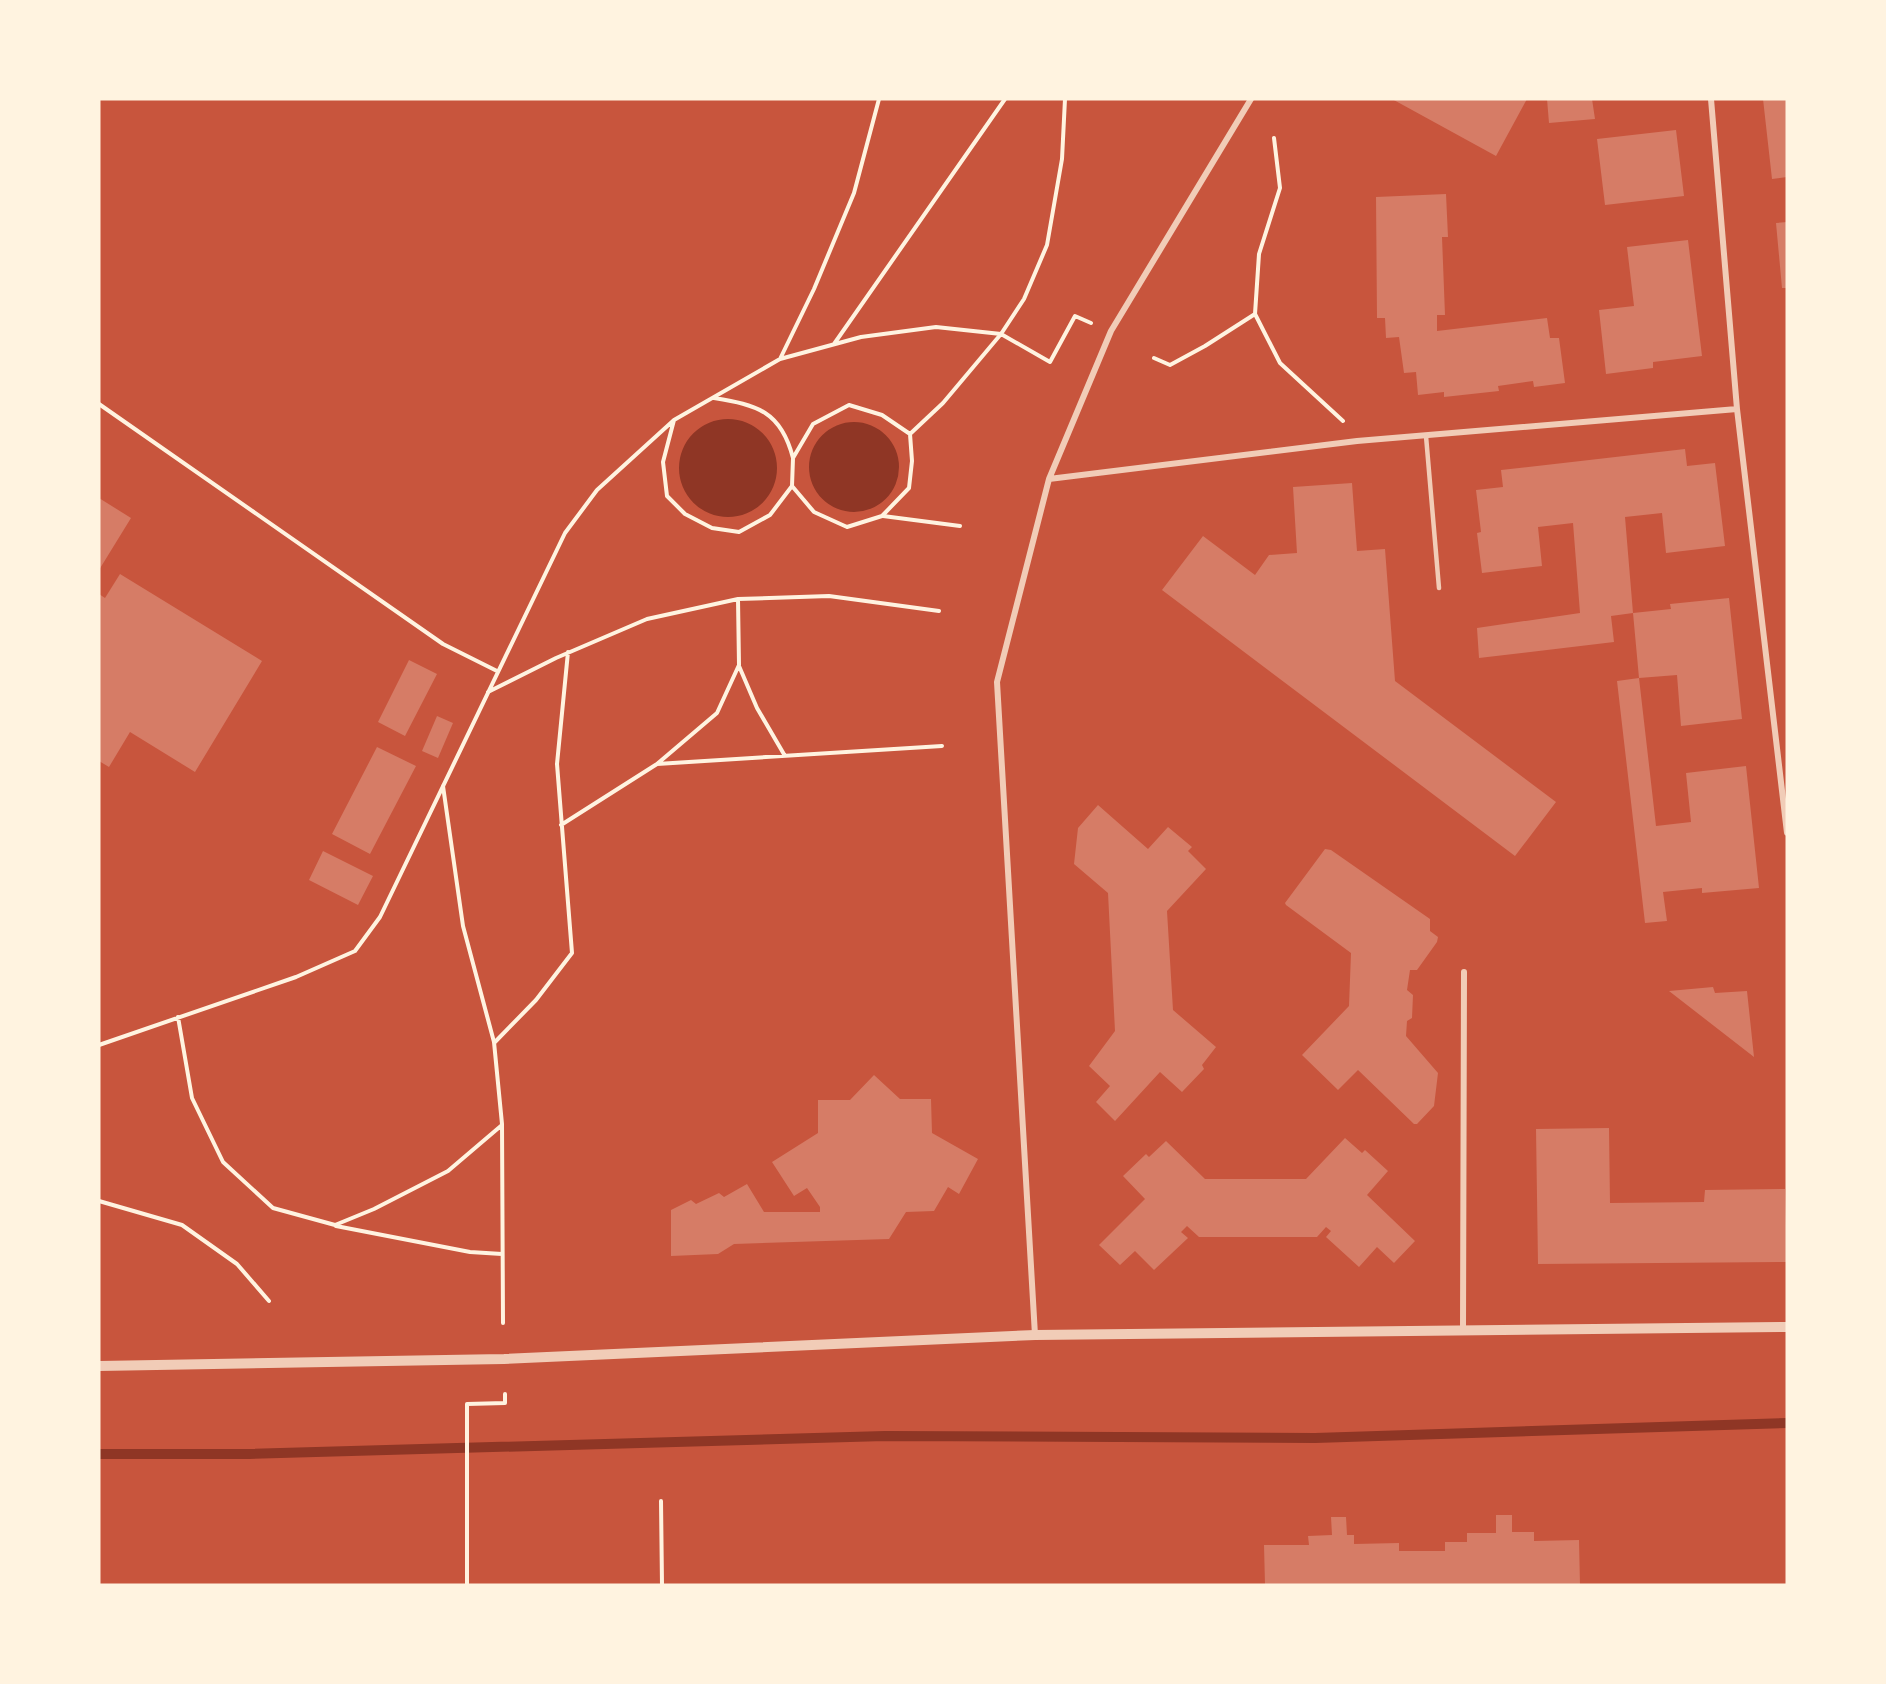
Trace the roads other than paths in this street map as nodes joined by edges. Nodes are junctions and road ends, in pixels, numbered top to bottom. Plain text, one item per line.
1 (1251, 99) edge
2 (1711, 99) edge
3 (1737, 409) junction
4 (1426, 436) junction
5 (1049, 479) junction
6 (1439, 588) dead end
7 (1787, 833) edge
8 (1464, 972) dead end
9 (1787, 1327) edge
10 (1463, 1330) junction
11 (1035, 1335) junction
12 (99, 1366) edge

1 - 5 street
2 - 3 street
3 - 4 street
3 - 7 street
4 - 5 street
4 - 6 lane
5 - 11 street
8 - 10 street
9 - 10 street
10 - 11 street
11 - 12 street

